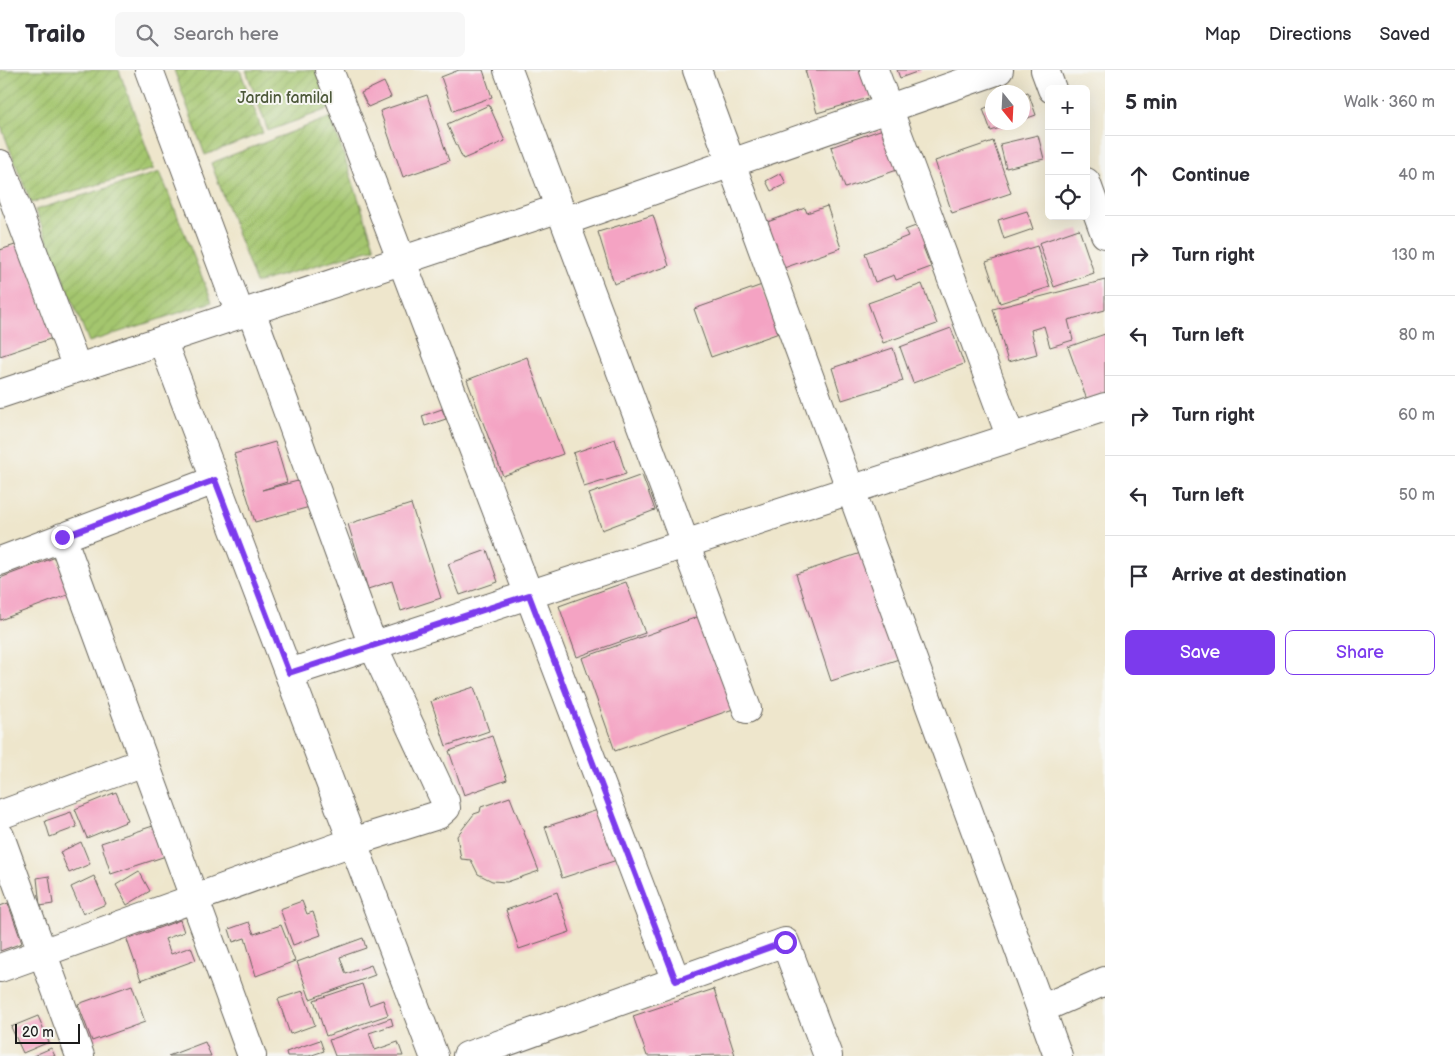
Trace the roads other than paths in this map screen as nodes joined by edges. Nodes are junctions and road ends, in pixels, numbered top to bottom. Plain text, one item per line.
1 (149, 70) edge
2 (329, 70) edge
3 (508, 70) edge
4 (697, 70) edge
5 (874, 70) edge
6 (999, 70) edge
7 (1046, 70) edge
8 (1051, 85) edge
9 (889, 108) junction
10 (731, 163) junction
11 (0, 164) edge
12 (1090, 193) edge
13 (562, 215) junction
14 (1105, 234) edge
15 (402, 261) junction
16 (246, 312) junction
17 (162, 340) junction
18 (77, 368) junction
19 (0, 394) edge
20 (1105, 407) edge
21 (1011, 438) junction
22 (215, 480) junction
23 (851, 490) junction
24 (62, 537) junction
25 (686, 544) junction
26 (0, 560) edge
27 (529, 595) junction
28 (373, 646) junction
29 (289, 673) junction
30 (747, 709) dead end
31 (144, 762) junction
32 (0, 815) edge
33 (0, 836) edge
34 (352, 842) junction
35 (194, 898) junction
36 (43, 952) junction
37 (0, 968) edge
38 (676, 981) junction
39 (1105, 981) edge
40 (1041, 1009) junction
41 (80, 1056) edge
42 (252, 1056) edge
43 (434, 1056) edge
44 (467, 1056) edge
45 (828, 1056) edge
46 (1058, 1056) edge

1 - 16 street
2 - 15 street
3 - 13 street
4 - 10 street
5 - 9 street
6 - 9 street
7 - 8 street
9 - 10 street
9 - 21 street
10 - 13 street
10 - 23 street
11 - 18 street
12 - 14 street
13 - 15 street
13 - 25 street
15 - 16 street
15 - 27 street
16 - 17 street
16 - 28 street
17 - 18 street
17 - 22 street
18 - 19 street
20 - 21 street
21 - 23 street
22 - 24 street
22 - 29 street
23 - 25 street
23 - 40 street
24 - 26 street
24 - 31 street
25 - 27 street
25 - 30 street
27 - 28 street
27 - 38 street
28 - 29 street
28 - 34 street
29 - 34 street
31 - 32 street
31 - 35 street
33 - 36 street
34 - 35 street
34 - 43 street
35 - 36 street
35 - 42 street
36 - 37 street
36 - 41 street
38 - 44 street
38 - 45 street
39 - 40 street
40 - 46 street

